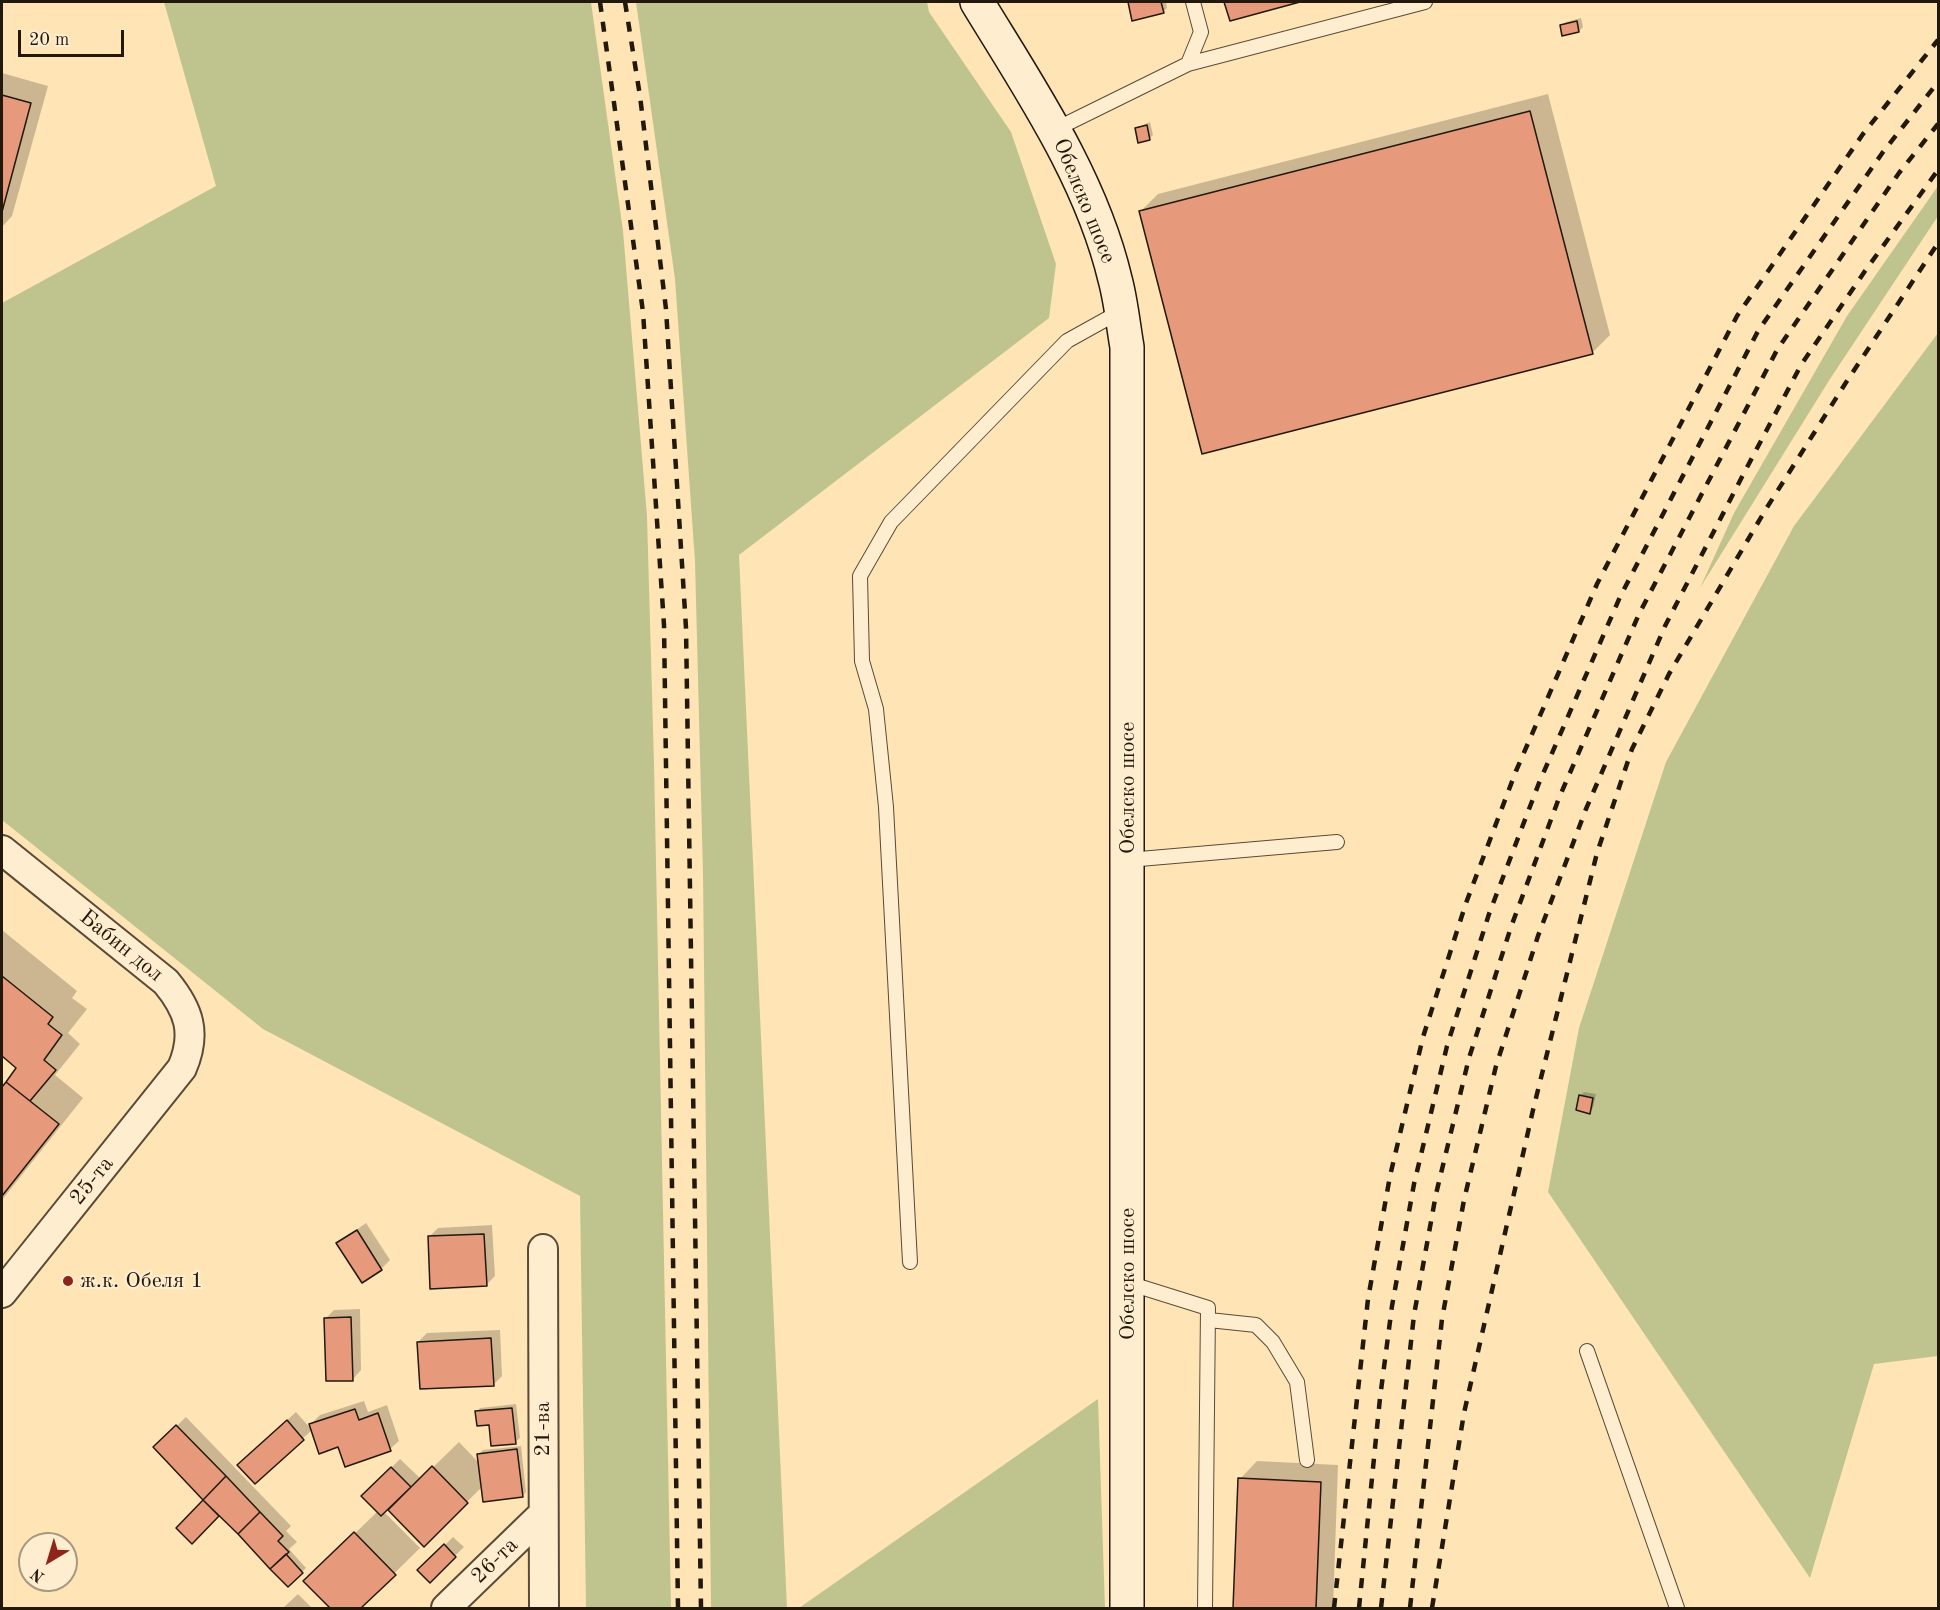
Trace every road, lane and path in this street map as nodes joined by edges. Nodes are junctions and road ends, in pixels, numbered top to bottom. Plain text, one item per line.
1 (977, 2) edge
2 (1193, 2) edge
3 (1425, 2) edge
4 (1188, 64) junction
5 (1054, 130) junction
6 (1121, 311) junction
7 (1337, 842) dead end
8 (2, 850) edge
9 (1128, 860) junction
10 (182, 1068) joint
11 (543, 1249) dead end
12 (910, 1262) dead end
13 (1128, 1283) junction
14 (2, 1293) edge
15 (1209, 1320) junction
16 (1587, 1351) dead end
17 (1307, 1460) dead end
18 (543, 1514) junction
19 (446, 1608) edge
20 (544, 1608) edge
21 (1128, 1608) edge
22 (1205, 1608) edge
23 (1677, 1608) edge

1 - 5 street, Обелско шосе
2 - 4 lane
3 - 4 lane
4 - 5 lane
5 - 6 street, Обелско шосе
6 - 9 street, Обелско шосе
6 - 12 lane
7 - 9 lane
8 - 10 street, Бабин дол
9 - 13 street, Обелско шосе
10 - 14 street, 25-та
11 - 18 street, 21-ва
13 - 15 lane
13 - 21 street, Обелско шосе
15 - 17 lane
15 - 22 lane
16 - 23 lane
18 - 19 street, 26-та
18 - 20 street, 21-ва

